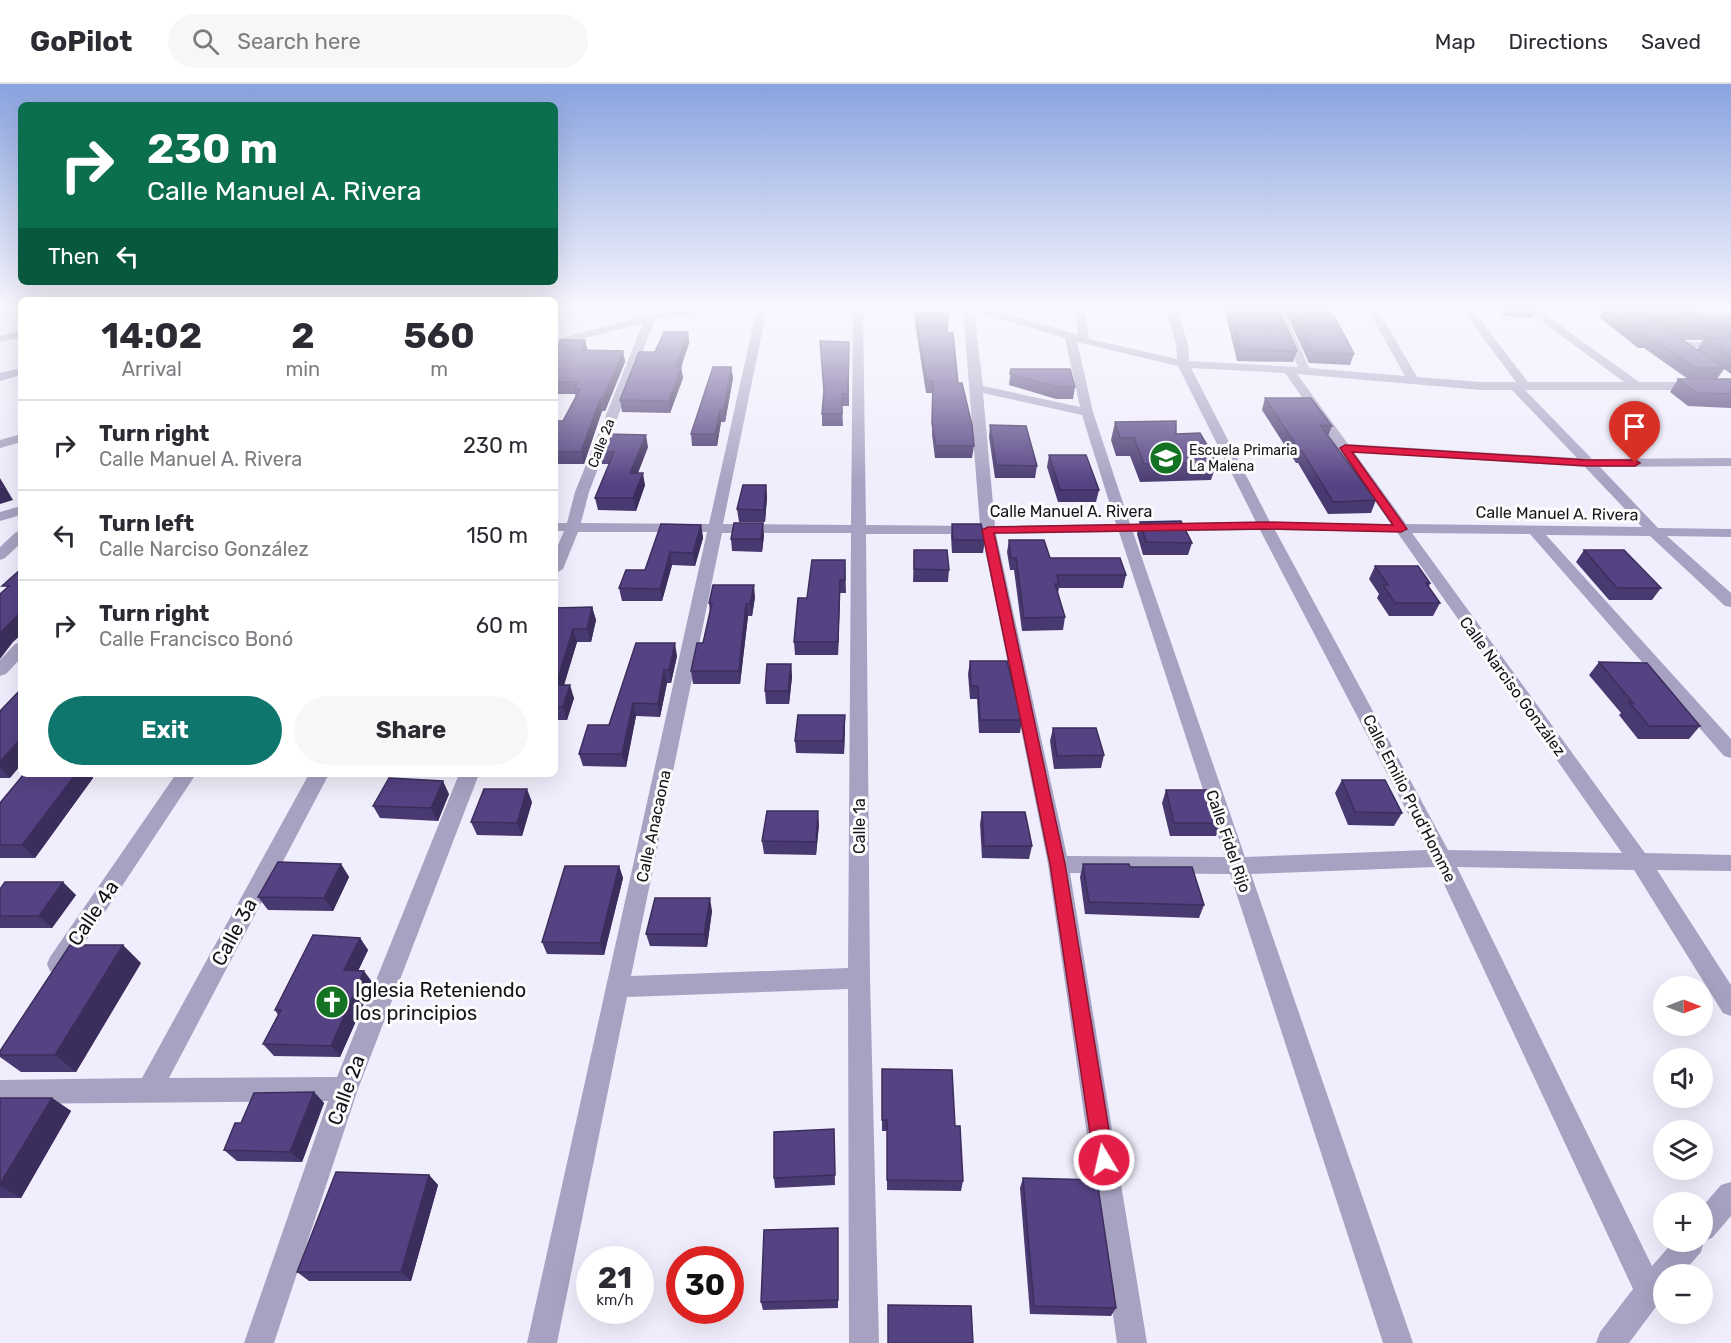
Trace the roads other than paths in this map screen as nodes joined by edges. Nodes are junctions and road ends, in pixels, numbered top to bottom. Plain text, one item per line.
1 (631, 367) edge
2 (749, 367) edge
3 (858, 367) edge
4 (975, 367) edge
5 (1081, 367) edge
6 (1184, 367) edge
7 (1228, 367) edge
8 (1296, 367) edge
9 (1405, 367) edge
10 (1507, 367) edge
11 (1610, 367) edge
12 (1297, 371) junction
13 (18, 372) edge
14 (0, 376) edge
15 (1413, 380) junction
16 (1728, 381) edge
17 (1520, 386) junction
18 (1638, 387) junction
19 (978, 388) junction
20 (1087, 412) junction
21 (18, 439) edge
22 (0, 444) edge
23 (1345, 448) junction
24 (1731, 462) edge
25 (1588, 463) junction
26 (18, 511) edge
27 (0, 517) edge
28 (0, 524) edge
29 (18, 524) edge
30 (1265, 526) junction
31 (558, 527) edge
32 (573, 527) junction
33 (714, 529) junction
34 (1401, 529) junction
35 (858, 530) junction
36 (988, 530) junction
37 (1125, 530) junction
38 (1535, 531) junction
39 (1654, 533) junction
40 (1731, 533) edge
41 (18, 539) edge
42 (0, 555) edge
43 (558, 562) edge
44 (1731, 602) edge
45 (18, 651) edge
46 (0, 670) edge
47 (1731, 751) edge
48 (184, 777) edge
49 (317, 777) edge
50 (468, 777) edge
51 (1442, 858) junction
52 (1641, 863) junction
53 (1731, 863) edge
54 (1058, 864) junction
55 (1237, 866) junction
56 (859, 978) junction
57 (46, 982) edge
58 (620, 987) junction
59 (1731, 1005) edge
60 (345, 1089) junction
61 (149, 1091) junction
62 (0, 1092) edge
63 (1731, 1195) edge
64 (1713, 1215) edge
65 (1682, 1252) edge
66 (1649, 1291) junction
67 (259, 1343) edge
68 (542, 1343) edge
69 (864, 1343) edge
70 (1132, 1343) edge
71 (1398, 1343) edge
72 (1611, 1343) edge

1 - 32 street, Calle 2a
2 - 33 street, Calle Anacaona
3 - 35 street, Calle 1a
4 - 19 street
5 - 20 street, Calle Fidel Rijo
6 - 30 street, Calle Emilio Prud'Homme
7 - 12 street
8 - 12 street, Calle Narciso González
9 - 15 street
10 - 17 street
11 - 18 street
12 - 15 street
12 - 23 street, Calle Narciso González
13 - 14 street
15 - 17 street
16 - 18 street
17 - 18 street
17 - 25 street
19 - 20 street
19 - 36 street
20 - 37 street, Calle Fidel Rijo
21 - 22 street
23 - 25 street
23 - 34 street, Calle Narciso González
24 - 25 street
25 - 39 street
26 - 27 street
28 - 29 street
30 - 34 street, Calle Manuel A. Rivera
30 - 37 street, Calle Manuel A. Rivera
30 - 51 street, Calle Emilio Prud'Homme
31 - 32 street, Calle Manuel A. Rivera
32 - 33 street, Calle Manuel A. Rivera
32 - 43 street, Calle 2a
33 - 35 street, Calle Manuel A. Rivera
33 - 58 street, Calle Anacaona
34 - 38 street, Calle Manuel A. Rivera
34 - 52 street, Calle Narciso González
35 - 36 street, Calle Manuel A. Rivera
35 - 56 street, Calle 1a
36 - 37 street, Calle Manuel A. Rivera
36 - 54 street
37 - 55 street, Calle Fidel Rijo
38 - 39 street, Calle Manuel A. Rivera
38 - 47 street
39 - 40 street, Calle Manuel A. Rivera
39 - 44 street
41 - 42 street
45 - 46 street
48 - 57 street, Calle 4a
49 - 61 street, Calle 3a
50 - 60 street, Calle 2a
51 - 52 street
51 - 55 street
51 - 66 street, Calle Emilio Prud'Homme
52 - 53 street
52 - 59 street, Calle Narciso González
54 - 55 street
54 - 70 street
55 - 71 street, Calle Fidel Rijo
56 - 58 street
56 - 69 street, Calle 1a
58 - 68 street, Calle Anacaona
60 - 61 street
60 - 67 street, Calle 2a
61 - 62 street
63 - 64 street
65 - 66 street
66 - 72 street

